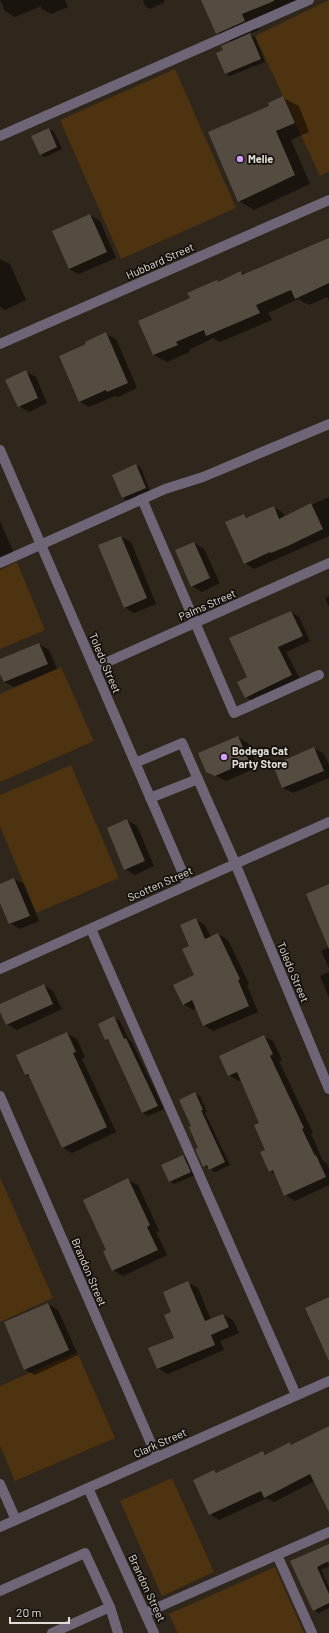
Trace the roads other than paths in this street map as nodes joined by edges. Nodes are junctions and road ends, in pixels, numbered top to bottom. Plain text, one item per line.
1 (309, 0) edge
2 (0, 136) edge
3 (329, 200) edge
4 (0, 344) edge
5 (329, 424) edge
6 (0, 450) edge
7 (142, 499) junction
8 (41, 544) junction
9 (0, 563) edge
10 (329, 563) edge
11 (195, 623) junction
12 (94, 668) junction
13 (319, 675) dead end
14 (135, 763) junction
15 (198, 778) junction
16 (150, 798) junction
17 (329, 822) edge
18 (235, 863) junction
19 (188, 885) junction
20 (91, 929) junction
21 (0, 969) edge
22 (329, 1089) edge
23 (0, 1096) edge
24 (329, 1381) edge
25 (296, 1395) junction
26 (156, 1457) junction
27 (0, 1484) edge
28 (88, 1488) junction
29 (16, 1520) junction
30 (0, 1526) edge
31 (329, 1532) edge
32 (277, 1555) junction
33 (0, 1591) edge
34 (110, 1607) junction
35 (145, 1613) junction
36 (52, 1633) edge
37 (118, 1633) edge
38 (154, 1633) edge
39 (312, 1633) edge

1 - 2 street
3 - 4 street, Hubbard Street
5 - 7 street
6 - 8 street, Toledo Street
7 - 8 street
7 - 11 street
8 - 9 street
8 - 12 street, Toledo Street
10 - 11 street, Palms Street
11 - 12 street, Palms Street
11 - 13 street
12 - 14 street, Toledo Street
14 - 15 street, Toledo Street
14 - 16 street, Toledo Street
15 - 16 street
15 - 18 street, Toledo Street
16 - 19 street, Toledo Street
17 - 18 street, Scotten Street
18 - 19 street, Scotten Street
18 - 22 street, Toledo Street
19 - 20 street, Scotten Street
20 - 21 street, Scotten Street
20 - 25 street
23 - 26 street, Brandon Street
24 - 25 street, Clark Street
25 - 26 street, Clark Street
26 - 28 street, Clark Street
27 - 29 street
28 - 29 street, Clark Street
28 - 35 street, Brandon Street
29 - 30 street, Clark Street
31 - 32 street
32 - 35 street
32 - 39 street
33 - 34 street
34 - 36 street
34 - 37 street
35 - 38 street, Brandon Street

